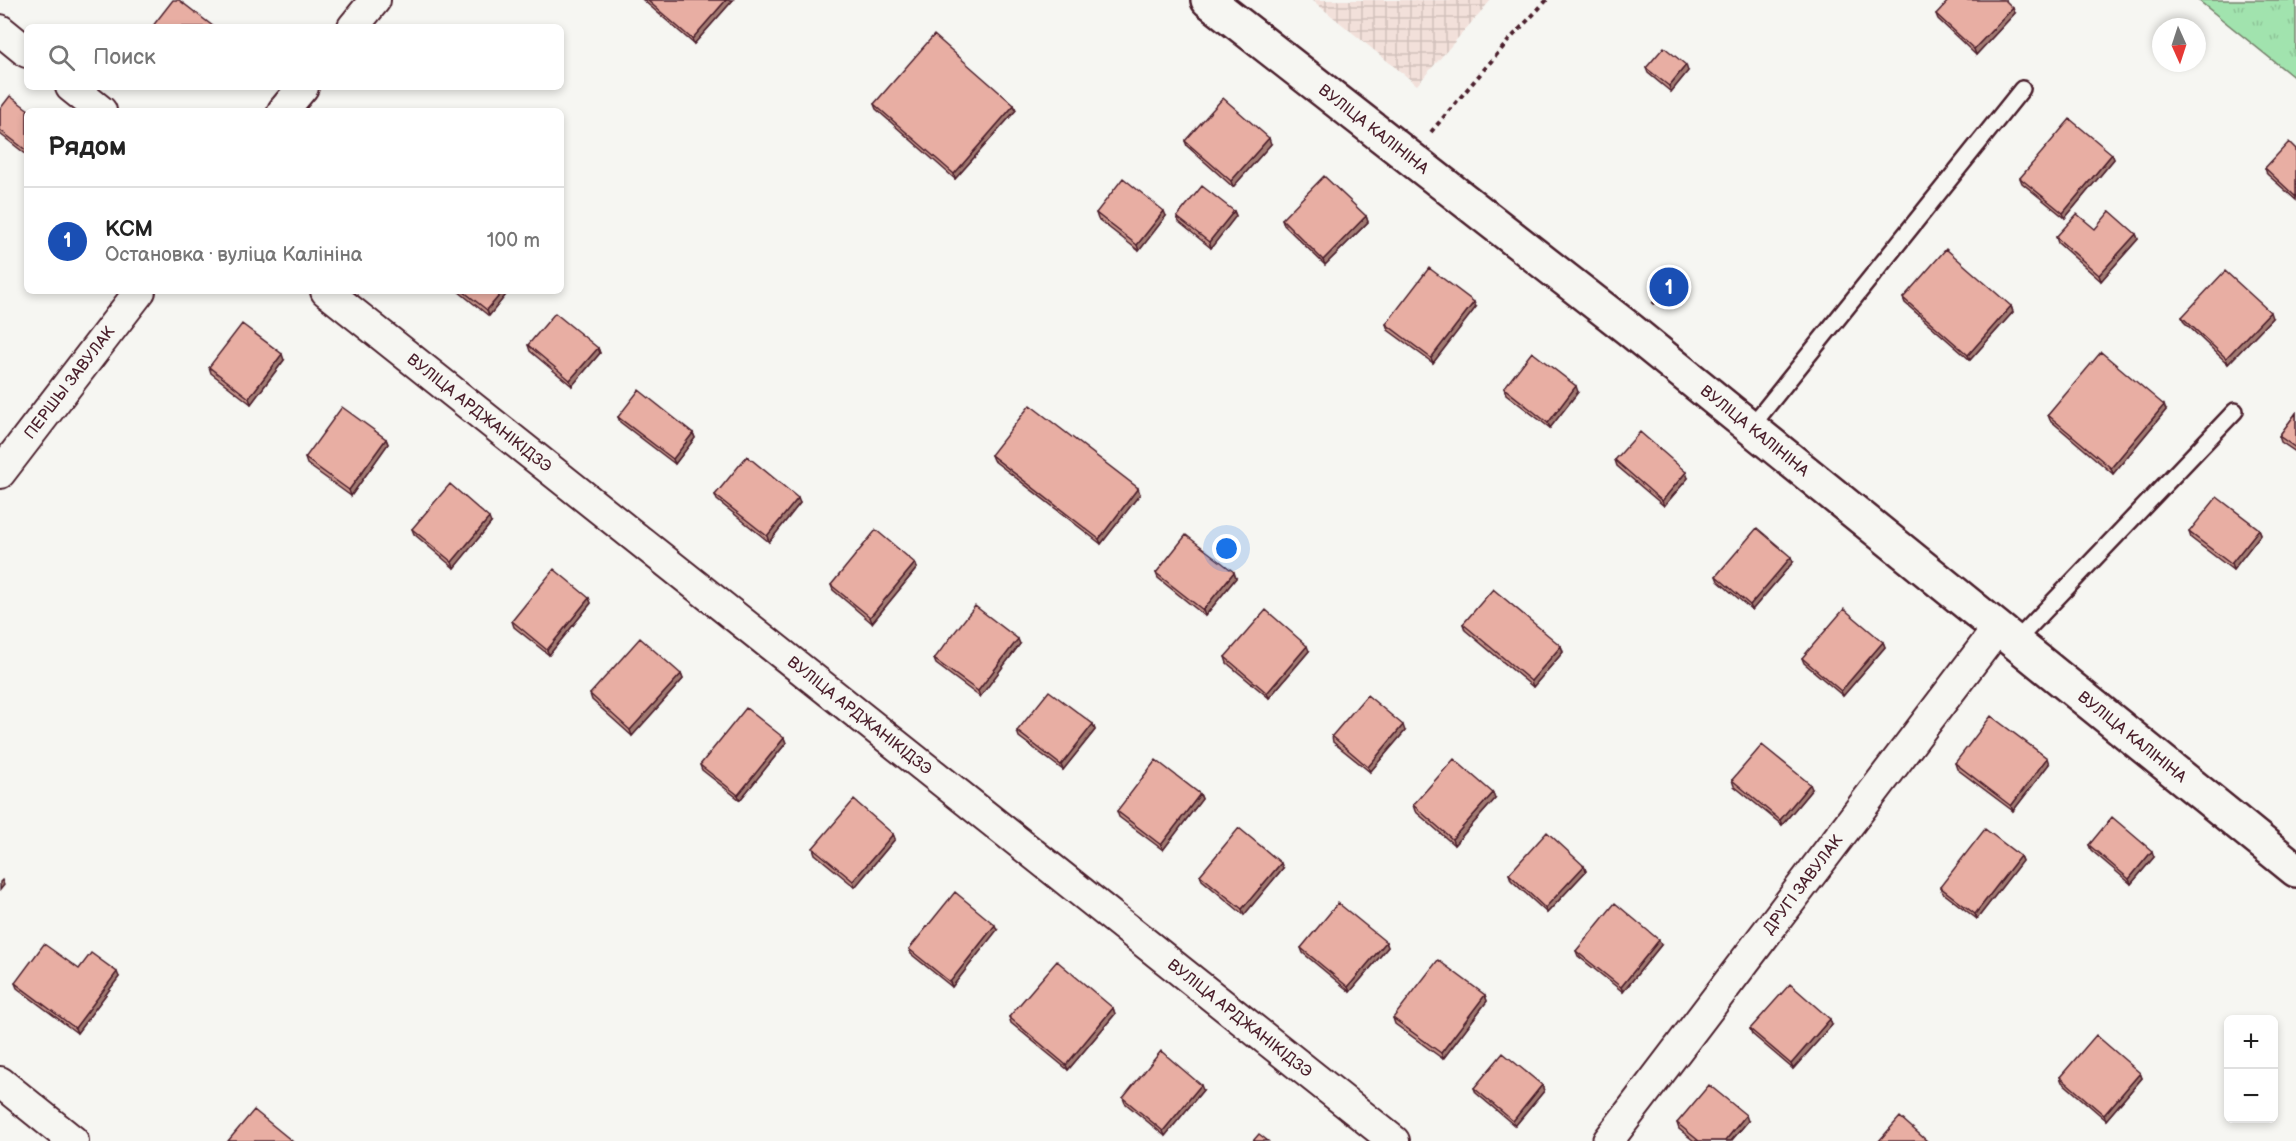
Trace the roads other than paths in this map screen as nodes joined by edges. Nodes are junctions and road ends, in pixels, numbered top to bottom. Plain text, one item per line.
1 (375, 0) edge
2 (1208, 0) edge
3 (355, 24) edge
4 (0, 30) edge
5 (24, 50) edge
6 (2022, 89) dead end
7 (75, 90) edge
8 (300, 90) edge
9 (97, 108) edge
10 (286, 108) edge
11 (138, 294) edge
12 (330, 294) edge
13 (2235, 411) dead end
14 (1750, 428) junction
15 (0, 473) edge
16 (2006, 635) junction
17 (2296, 870) edge
18 (0, 1082) edge
19 (73, 1141) edge
20 (1394, 1141) edge
21 (1608, 1141) edge

1 - 3 street
2 - 14 street, ВУЛІЦА КАЛІНІНА
4 - 5 street
6 - 14 lane
7 - 9 street
8 - 10 street
11 - 15 street, ПЕРШЫ ЗАВУЛАК
12 - 20 street, ВУЛІЦА АРДЖАНІКІДЗЭ
13 - 16 lane
14 - 16 street, ВУЛІЦА КАЛІНІНА
16 - 17 street, ВУЛІЦА КАЛІНІНА
16 - 21 street, ДРУГІ ЗАВУЛАК
18 - 19 street

